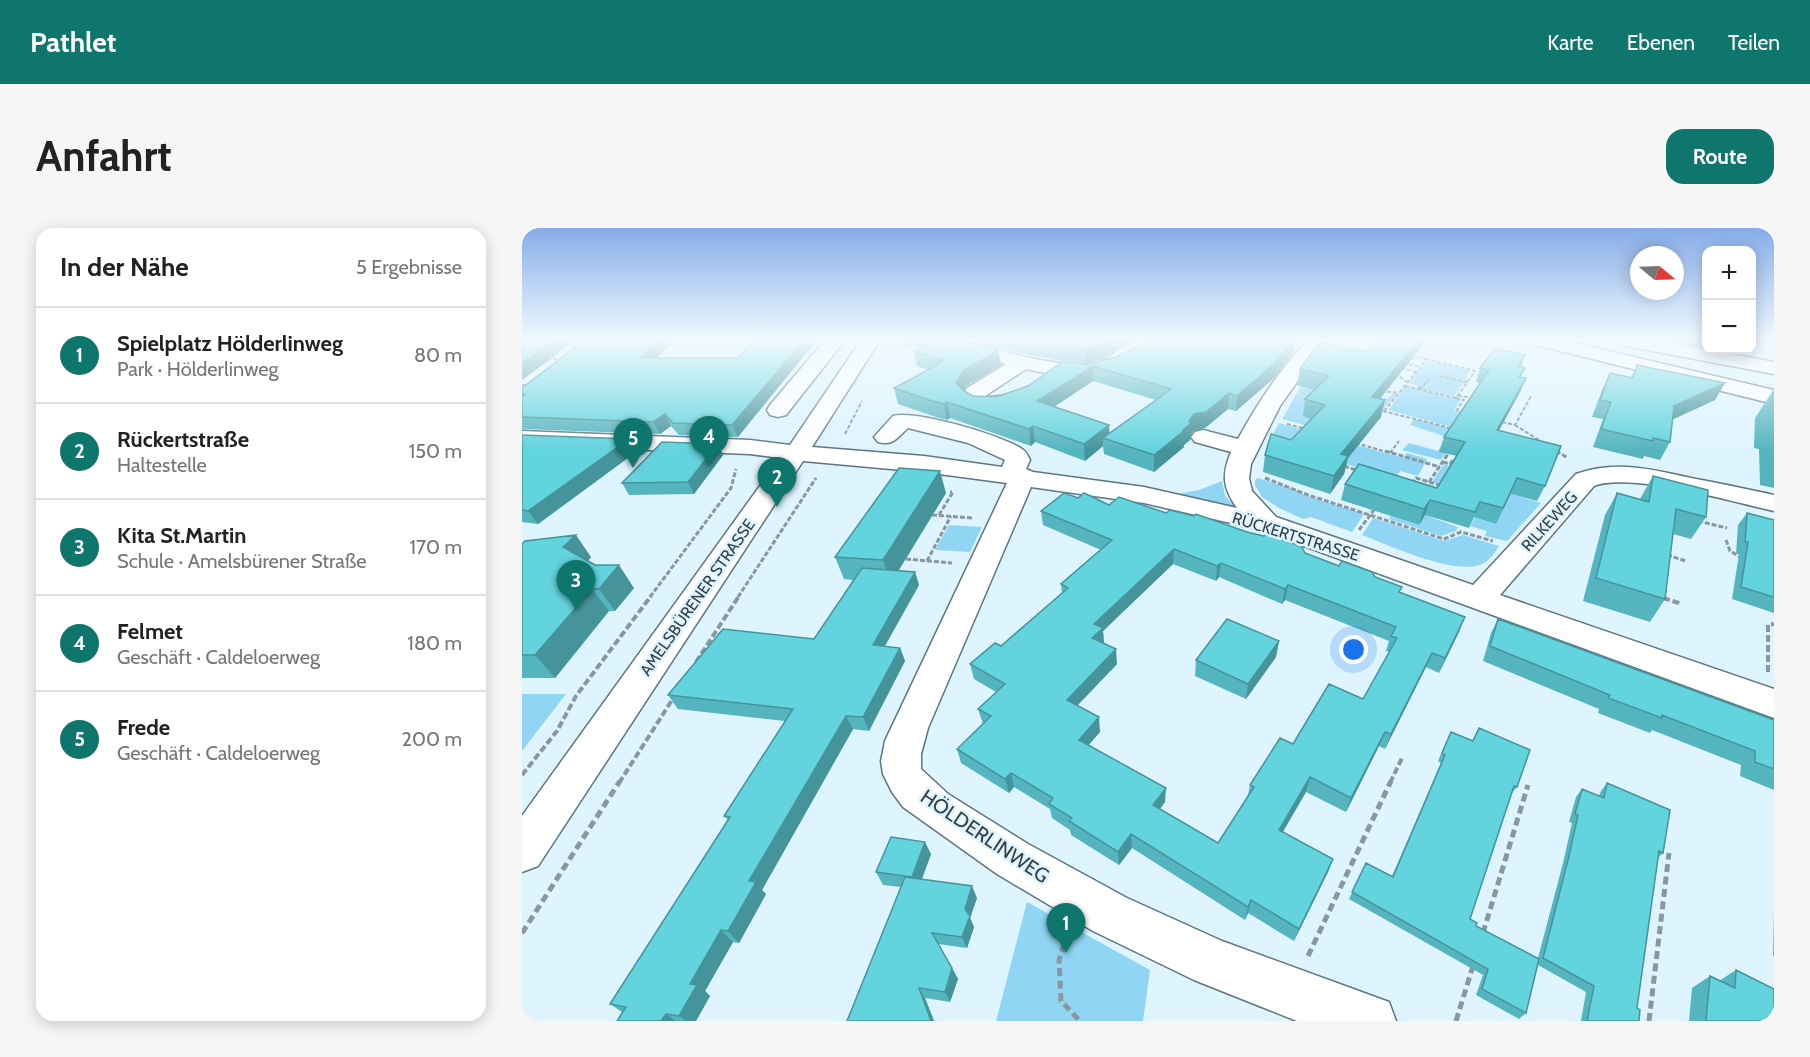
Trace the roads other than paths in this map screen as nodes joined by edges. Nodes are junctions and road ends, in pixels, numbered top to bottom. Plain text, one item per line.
1 (806, 377) edge
2 (851, 377) edge
3 (1000, 377) edge
4 (1047, 377) edge
5 (1288, 377) edge
6 (1672, 377) edge
7 (801, 384) junction
8 (835, 393) junction
9 (1774, 398) edge
10 (778, 410) dead end
11 (886, 437) dead end
12 (1203, 437) dead end
13 (522, 438) edge
14 (797, 452) junction
15 (1242, 458) junction
16 (1017, 476) junction
17 (1774, 503) edge
18 (1266, 523) junction
19 (1479, 597) junction
20 (1771, 703) edge
21 (522, 852) edge
22 (1370, 1021) edge

1 - 7 street
2 - 8 street, AMELSBÜRENER STRASSE
3 - 4 street
5 - 15 street
6 - 9 street
7 - 8 street
7 - 10 street
8 - 14 street, AMELSBÜRENER STRASSE
11 - 16 street
12 - 15 street
13 - 14 street, RÜCKERTSTRASSE
14 - 16 street, RÜCKERTSTRASSE
14 - 21 street, AMELSBÜRENER STRASSE
15 - 18 street
16 - 18 street, RÜCKERTSTRASSE
16 - 22 street, HÖLDERLINWEG
17 - 19 street, RILKEWEG
18 - 19 street, RÜCKERTSTRASSE
19 - 20 street, RÜCKERTSTRASSE

